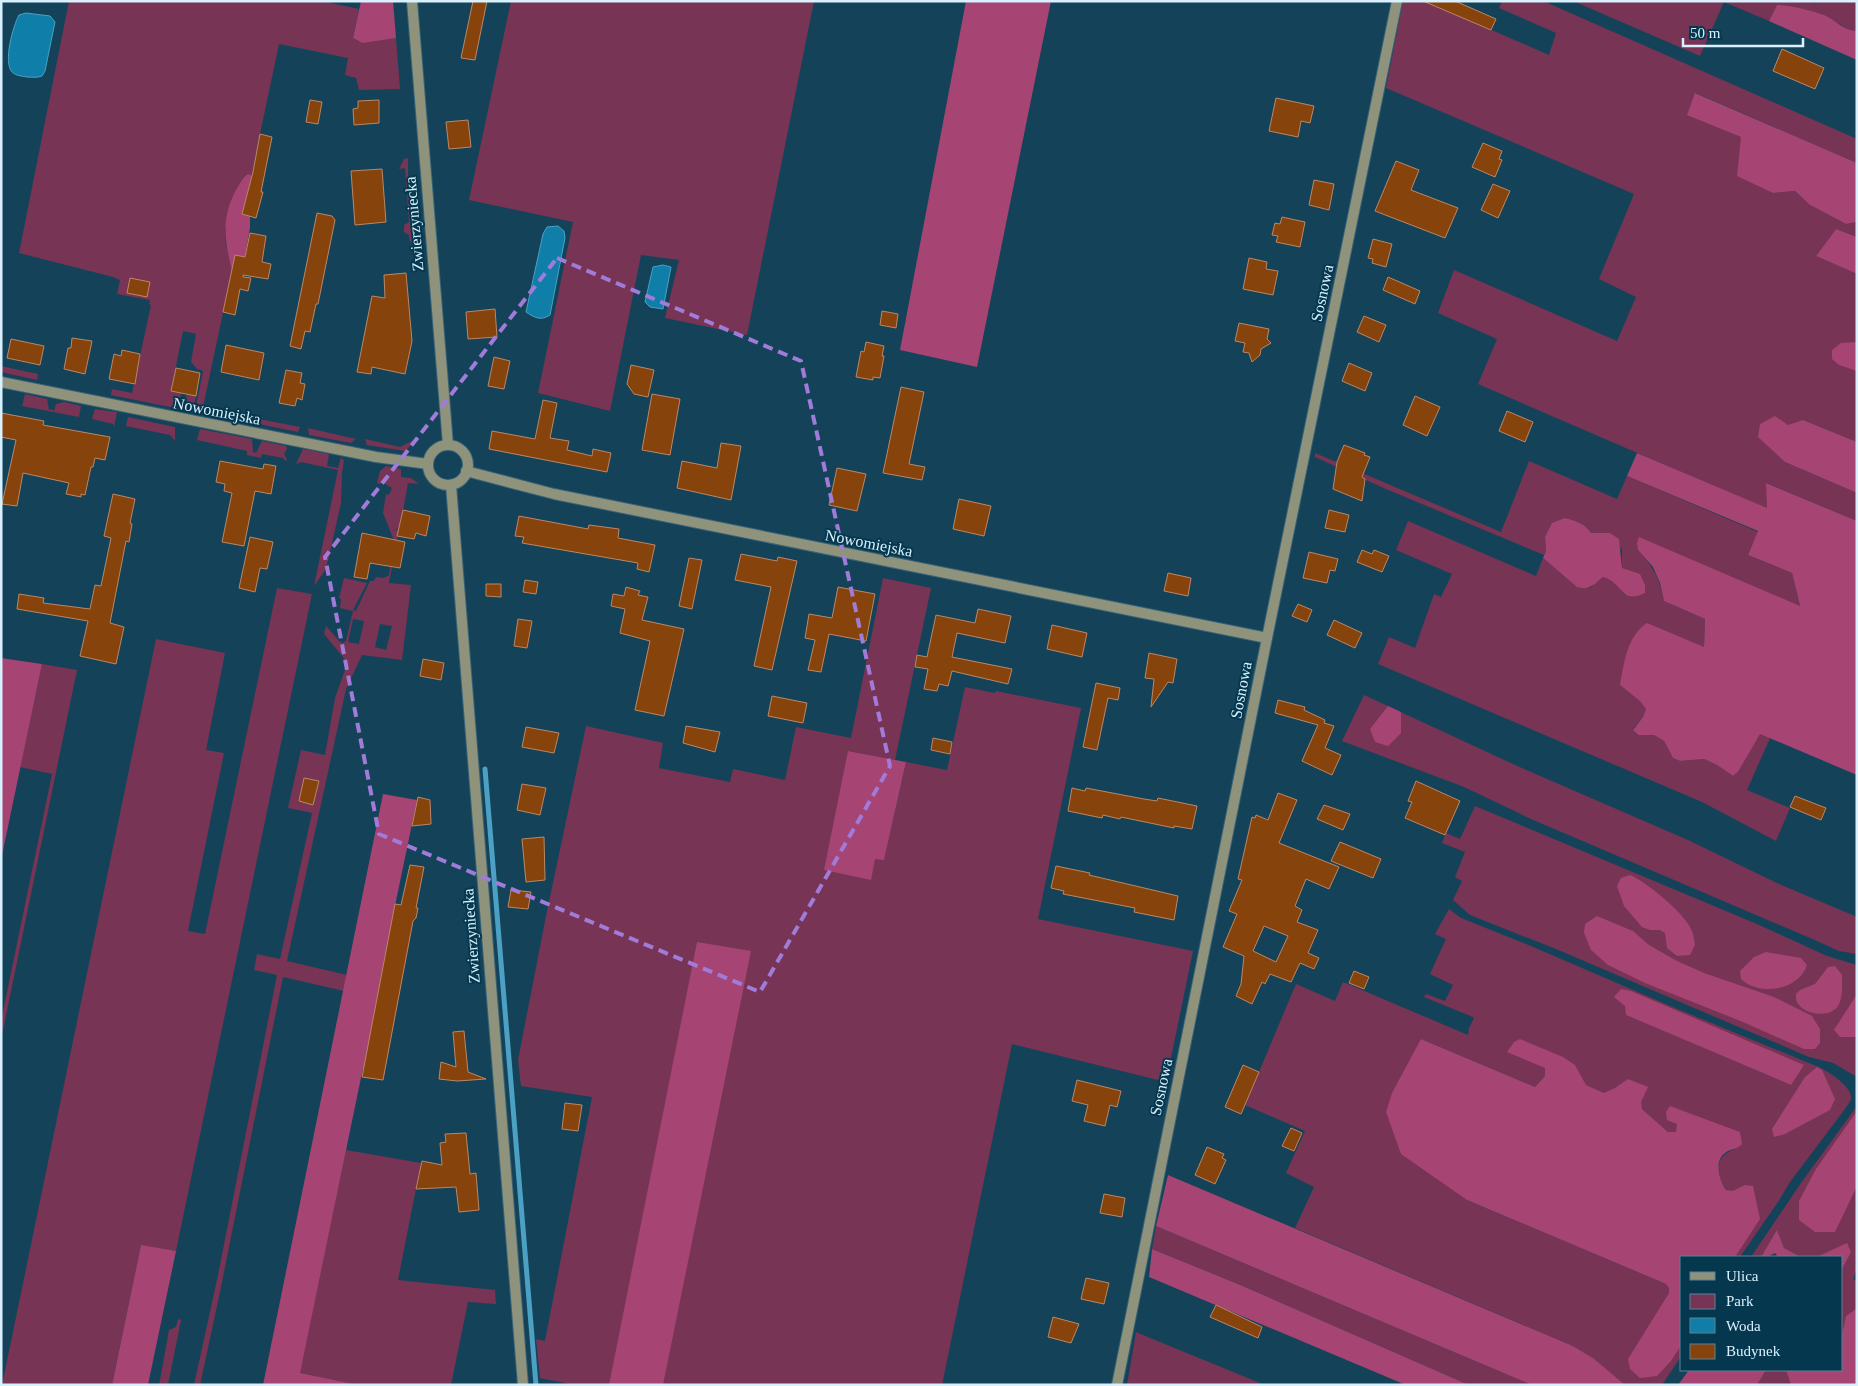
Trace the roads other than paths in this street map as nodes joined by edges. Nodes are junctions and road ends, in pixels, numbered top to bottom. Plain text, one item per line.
1 (412, 1) edge
2 (1397, 1) edge
3 (1, 382) edge
4 (448, 445) junction
5 (428, 464) junction
6 (466, 472) junction
7 (451, 485) junction
8 (1266, 638) junction
9 (523, 1385) edge
10 (1117, 1385) edge

1 - 4 street, Zwierzyniecka
2 - 8 street, Sosnowa
3 - 5 street, Nowomiejska
4 - 5 street
4 - 6 street
5 - 7 street
6 - 7 street
6 - 8 street, Nowomiejska
7 - 9 street, Zwierzyniecka
8 - 10 street, Sosnowa

